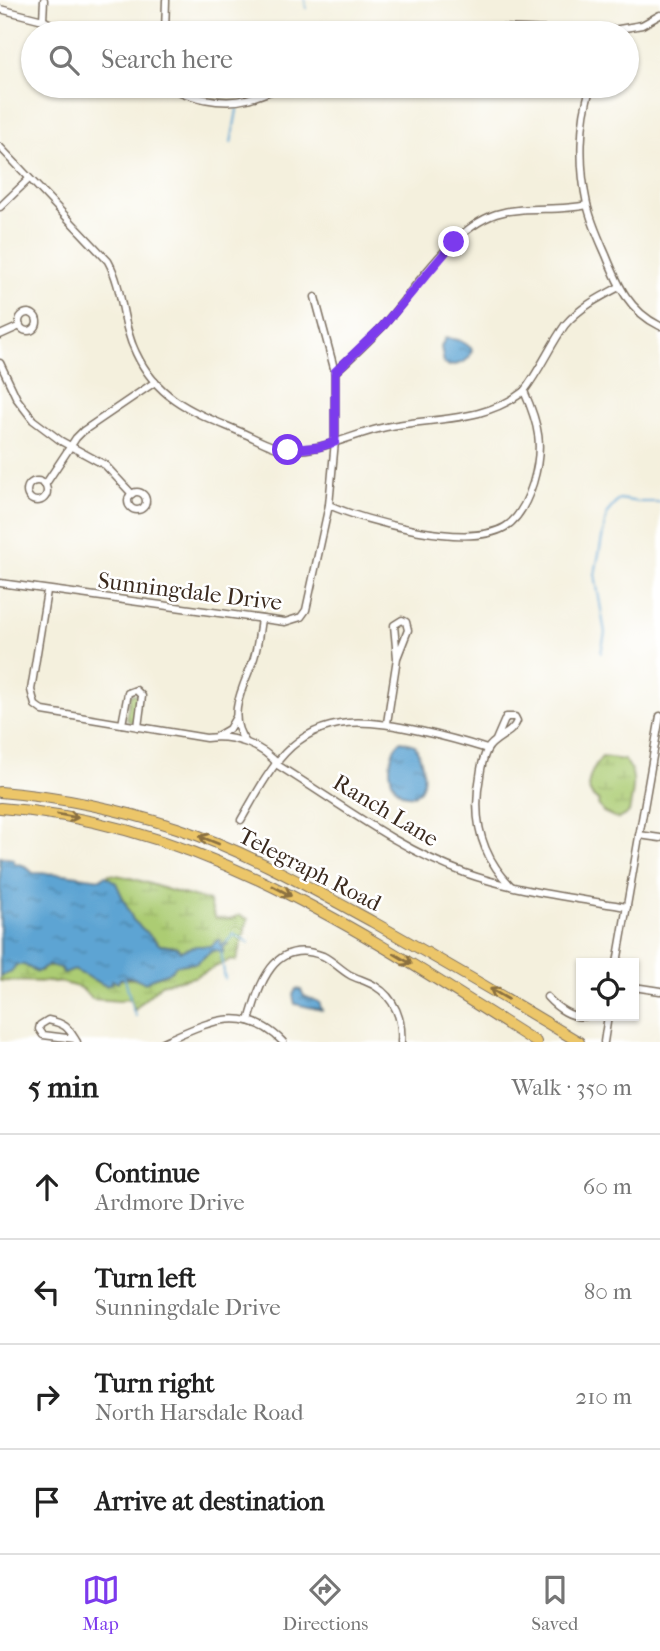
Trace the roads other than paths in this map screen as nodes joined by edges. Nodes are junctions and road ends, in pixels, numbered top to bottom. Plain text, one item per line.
1 (44, 0) edge
2 (166, 0) edge
3 (0, 9) edge
4 (660, 15) edge
5 (43, 20) joint
6 (165, 21) edge
7 (639, 26) edge
8 (203, 98) edge
9 (251, 98) edge
10 (588, 98) edge
11 (0, 147) edge
12 (29, 179) junction
13 (587, 205) junction
14 (0, 207) edge
15 (619, 287) junction
16 (314, 296) dead end
17 (20, 326) dead end
18 (660, 326) edge
19 (0, 335) edge
20 (0, 363) edge
21 (335, 372) junction
22 (155, 382) junction
23 (524, 391) junction
24 (335, 442) junction
25 (71, 446) junction
26 (45, 485) dead end
27 (132, 494) dead end
28 (329, 505) junction
29 (0, 583) edge
30 (47, 591) junction
31 (261, 619) junction
32 (397, 658) junction
33 (236, 715) junction
34 (660, 716) edge
35 (387, 723) junction
36 (122, 724) junction
37 (138, 727) junction
38 (217, 736) junction
39 (496, 740) dead end
40 (247, 743) junction
41 (487, 750) junction
42 (277, 762) junction
43 (0, 792) edge
44 (0, 808) edge
45 (241, 820) dead end
46 (639, 835) junction
47 (660, 838) edge
48 (511, 886) junction
49 (627, 907) junction
50 (618, 958) edge
51 (443, 962) junction
52 (429, 975) junction
53 (471, 978) junction
54 (639, 988) edge
55 (660, 991) edge
56 (460, 994) junction
57 (547, 997) dead end
58 (576, 1016) edge
59 (249, 1021) junction
60 (607, 1021) edge
61 (76, 1040) edge
62 (163, 1042) edge
63 (283, 1042) edge
64 (401, 1042) edge
65 (536, 1042) edge
66 (579, 1042) edge
67 (604, 1042) edge

1 - 5 street
2 - 6 street
3 - 5 street
4 - 7 street
8 - 9 street
10 - 13 street
11 - 12 street
12 - 14 street
12 - 22 street
13 - 15 street
13 - 21 street
15 - 18 street
15 - 23 street
16 - 21 street, Sunningdale Drive
17 - 19 street
20 - 25 street
21 - 24 street, Sunningdale Drive
22 - 24 street
22 - 25 street
23 - 24 street
23 - 28 street
24 - 28 street, Sunningdale Drive
25 - 26 street
25 - 27 street
28 - 31 street, Sunningdale Drive
29 - 30 street, Sunningdale Drive
30 - 31 street, Sunningdale Drive
30 - 36 street, Ranch Lane
31 - 33 street
32 - 32 street
32 - 35 street
33 - 38 street
33 - 40 street
34 - 46 street
35 - 41 street
35 - 42 street
36 - 37 street, Ranch Lane
36 - 37 street
37 - 38 street, Ranch Lane
38 - 40 street, Ranch Lane
39 - 41 street
40 - 42 street, Ranch Lane
41 - 48 street
42 - 45 street
42 - 48 street, Ranch Lane
51 -> 43 highway, Telegraph Road
44 -> 52 highway, Telegraph Road
46 - 47 street
46 - 49 street
48 - 49 street, Ranch Lane
49 - 50 street
51 - 52 highway
51 - 53 highway, Telegraph Road
52 - 56 highway, Telegraph Road
53 - 56 highway
66 -> 53 highway, Telegraph Road
54 - 55 street
56 - 65 highway, Telegraph Road
57 - 58 street
59 - 62 street
59 - 63 street
59 - 64 street
60 - 67 street
61 - 61 street

